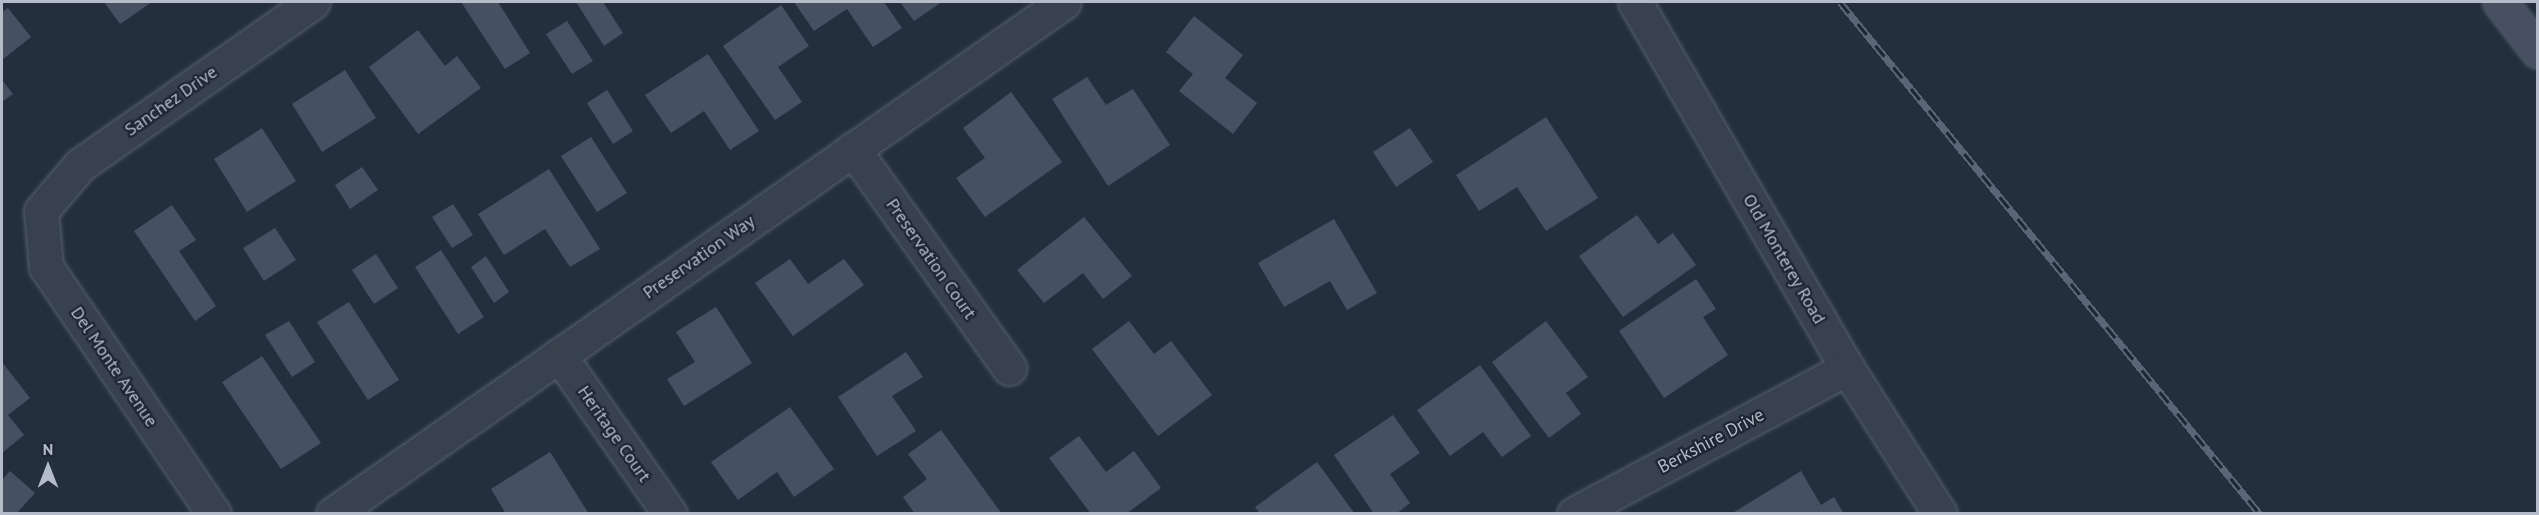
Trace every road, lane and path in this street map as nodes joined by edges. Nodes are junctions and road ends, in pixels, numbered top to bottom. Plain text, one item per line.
1 (313, 2) edge
2 (1064, 2) edge
3 (1635, 2) edge
4 (2500, 2) edge
5 (2538, 51) edge
6 (853, 149) junction
7 (41, 211) joint
8 (559, 356) junction
9 (1009, 368) dead end
10 (1847, 368) junction
11 (214, 513) edge
12 (333, 513) edge
13 (670, 513) edge
14 (1574, 513) edge
15 (1940, 513) edge

1 - 7 street, Sanchez Drive
2 - 6 street, Preservation Way
3 - 10 street, Old Monterey Road
4 - 5 main road
6 - 8 street, Preservation Way
6 - 9 street, Preservation Court
7 - 11 street, Del Monte Avenue
8 - 12 street, Preservation Way
8 - 13 street, Heritage Court
10 - 14 street, Berkshire Drive
10 - 15 street, Old Monterey Road

